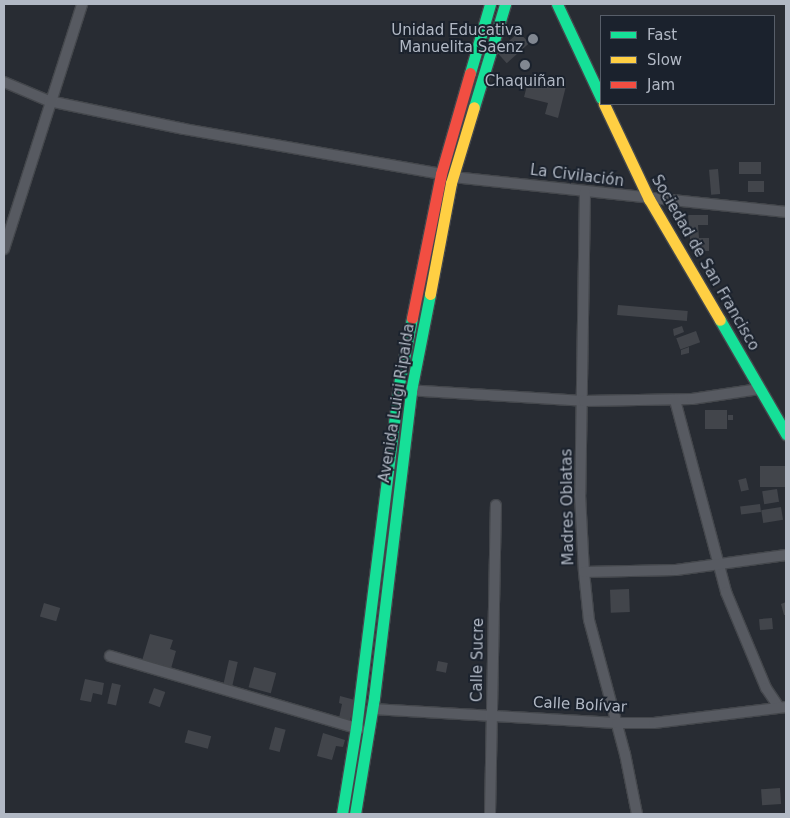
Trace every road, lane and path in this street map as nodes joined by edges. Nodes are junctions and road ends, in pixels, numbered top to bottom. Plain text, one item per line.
1 (82, 4) edge
2 (490, 4) edge
3 (505, 4) edge
4 (557, 4) edge
5 (4, 82) edge
6 (600, 96) edge
7 (49, 101) junction
8 (604, 105) edge
9 (441, 174) junction
10 (453, 177) junction
11 (585, 192) junction
12 (649, 200) junction
13 (786, 212) edge
14 (4, 249) edge
15 (398, 389) junction
16 (759, 389) junction
17 (411, 391) junction
18 (675, 400) junction
19 (584, 401) junction
20 (786, 434) edge
21 (496, 505) dead end
22 (786, 555) edge
23 (719, 563) junction
24 (584, 572) junction
25 (110, 656) dead end
26 (783, 707) edge
27 (372, 709) junction
28 (492, 715) junction
29 (617, 723) junction
30 (356, 728) junction
31 (368, 732) junction
32 (342, 814) edge
33 (355, 814) edge
34 (490, 814) edge
35 (637, 814) edge

1 - 7 street
2 - 9 street, Avenida Luigi Ripalda
3 - 10 street, Avenida Luigi Ripalda
4 - 6 street
5 - 7 street
7 - 9 street
7 - 14 street
8 - 12 street, Sociedad de San Francisco
9 - 15 street, Avenida Luigi Ripalda
10 - 11 street, La Civilación
10 - 17 street, Avenida Luigi Ripalda
11 - 12 street, La Civilación
11 - 19 street, Madres Oblatas
12 - 13 street, La Civilación
12 - 16 street, Sociedad de San Francisco
15 - 17 street
15 - 30 street, Avenida Luigi Ripalda
16 - 18 street
16 - 20 street, Sociedad de San Francisco
17 - 19 street
17 - 27 street, Avenida Luigi Ripalda
18 - 19 street
18 - 23 street
19 - 24 street, Madres Oblatas
21 - 28 street, Calle Sucre
22 - 23 street
23 - 24 street
23 - 26 street
24 - 29 street, Madres Oblatas
25 - 30 street
26 - 29 street, Calle Bolívar
27 - 28 street, Calle Bolívar
27 - 31 street, Avenida Luigi Ripalda
28 - 29 street, Calle Bolívar
28 - 34 street, Calle Sucre
29 - 35 street, Madres Oblatas
30 - 31 street
30 - 32 street, Avenida Luigi Ripalda
31 - 33 street, Avenida Luigi Ripalda

